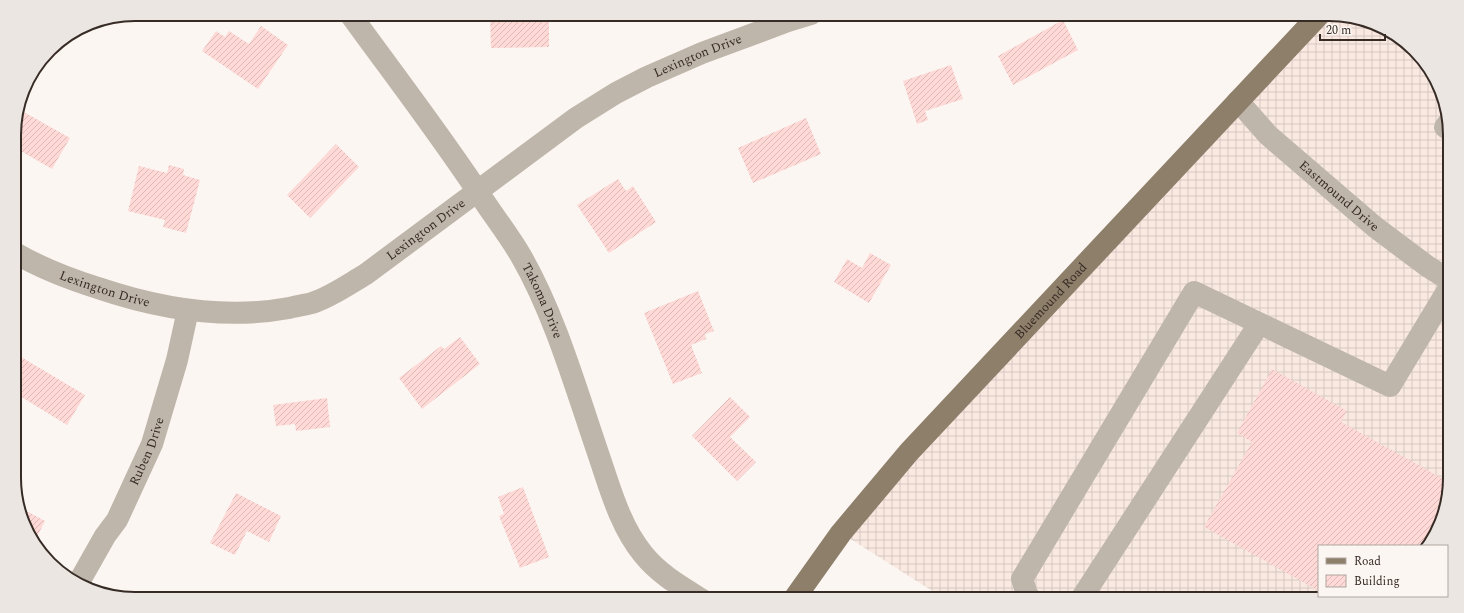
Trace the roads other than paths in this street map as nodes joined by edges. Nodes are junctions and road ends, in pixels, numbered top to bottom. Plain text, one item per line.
1 (355, 21) edge
2 (788, 21) edge
3 (1313, 21) edge
4 (1238, 101) junction
5 (477, 190) junction
6 (21, 257) edge
7 (1443, 276) edge
8 (1443, 299) edge
9 (188, 310) junction
10 (1259, 324) junction
11 (81, 578) edge
12 (690, 592) edge
13 (799, 592) edge
14 (1026, 592) edge
15 (1085, 592) edge

1 - 5 street, Takoma Drive
2 - 5 street, Lexington Drive
3 - 4 main road, Bluemound Road
4 - 7 street, Eastmound Drive
4 - 13 main road, Bluemound Road
5 - 9 street, Lexington Drive
5 - 12 street, Takoma Drive
6 - 9 street, Lexington Drive
8 - 10 street
9 - 11 street, Ruben Drive
10 - 14 street
10 - 15 street

